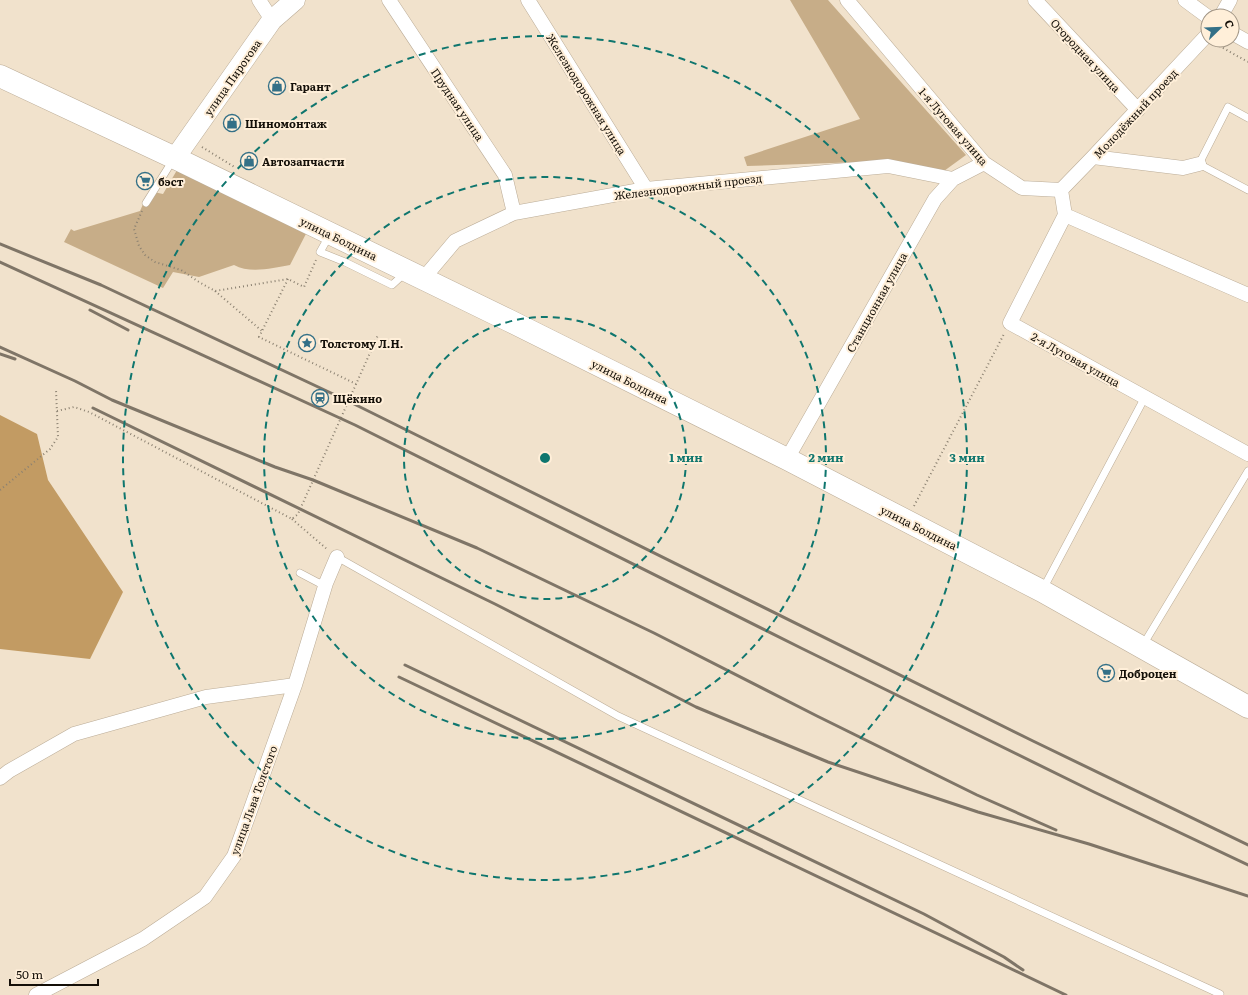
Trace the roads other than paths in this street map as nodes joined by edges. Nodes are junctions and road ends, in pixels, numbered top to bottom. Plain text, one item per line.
1 (259, 0) edge
2 (295, 0) edge
3 (389, 0) edge
4 (528, 0) edge
5 (847, 0) edge
6 (1035, 0) edge
7 (1186, 0) edge
8 (1200, 11) edge
9 (272, 20) junction
10 (1203, 48) edge
11 (0, 76) edge
12 (1138, 110) junction
13 (1248, 118) edge
14 (1093, 157) junction
15 (175, 158) junction
16 (984, 163) junction
17 (1199, 164) junction
18 (953, 179) junction
19 (646, 189) junction
20 (1061, 190) junction
21 (1248, 190) edge
22 (146, 203) road end
23 (514, 213) junction
24 (1065, 215) junction
25 (415, 275) junction
26 (1248, 295) edge
27 (1145, 397) junction
28 (1248, 454) edge
29 (787, 459) junction
30 (1248, 471) edge
31 (337, 557) joint
32 (300, 573) dead end
33 (326, 583) junction
34 (1042, 590) junction
35 (1142, 647) junction
36 (295, 685) junction
37 (1248, 707) edge
38 (0, 778) edge
39 (1220, 994) edge
40 (36, 995) edge

1 - 9 street
2 - 9 street, улица Пирогова
3 - 23 street, Прудная улица
4 - 19 street, Железнодорожная улица
5 - 16 street, 1-я Луговая улица
6 - 12 street, Огородная улица
7 - 8 street
9 - 15 street, улица Пирогова
10 - 12 street, Молодёжный проезд
11 - 15 main road, улица Болдина
12 - 14 street, Молодёжный проезд
13 - 17 lane
14 - 17 street
14 - 20 street, Молодёжный проезд
15 - 22 lane
15 - 25 main road, улица Болдина
16 - 18 street, Станционная улица
16 - 20 street, 1-я Луговая улица
17 - 21 lane
18 - 19 street, Железнодорожный проезд
18 - 29 street, Станционная улица
19 - 23 street, Железнодорожный проезд
20 - 24 street
23 - 25 street, Железнодорожный проезд
24 - 26 street
24 - 27 street, 2-я Луговая улица
25 - 29 main road, улица Болдина
27 - 28 street, 2-я Луговая улица
27 - 34 lane
29 - 34 main road, улица Болдина
30 - 35 lane
31 - 33 street, улица Льва Толстого
31 - 39 lane
32 - 33 lane
33 - 36 street, улица Льва Толстого
34 - 35 main road, улица Болдина
35 - 37 main road, улица Болдина
36 - 38 street
36 - 40 street, улица Льва Толстого

